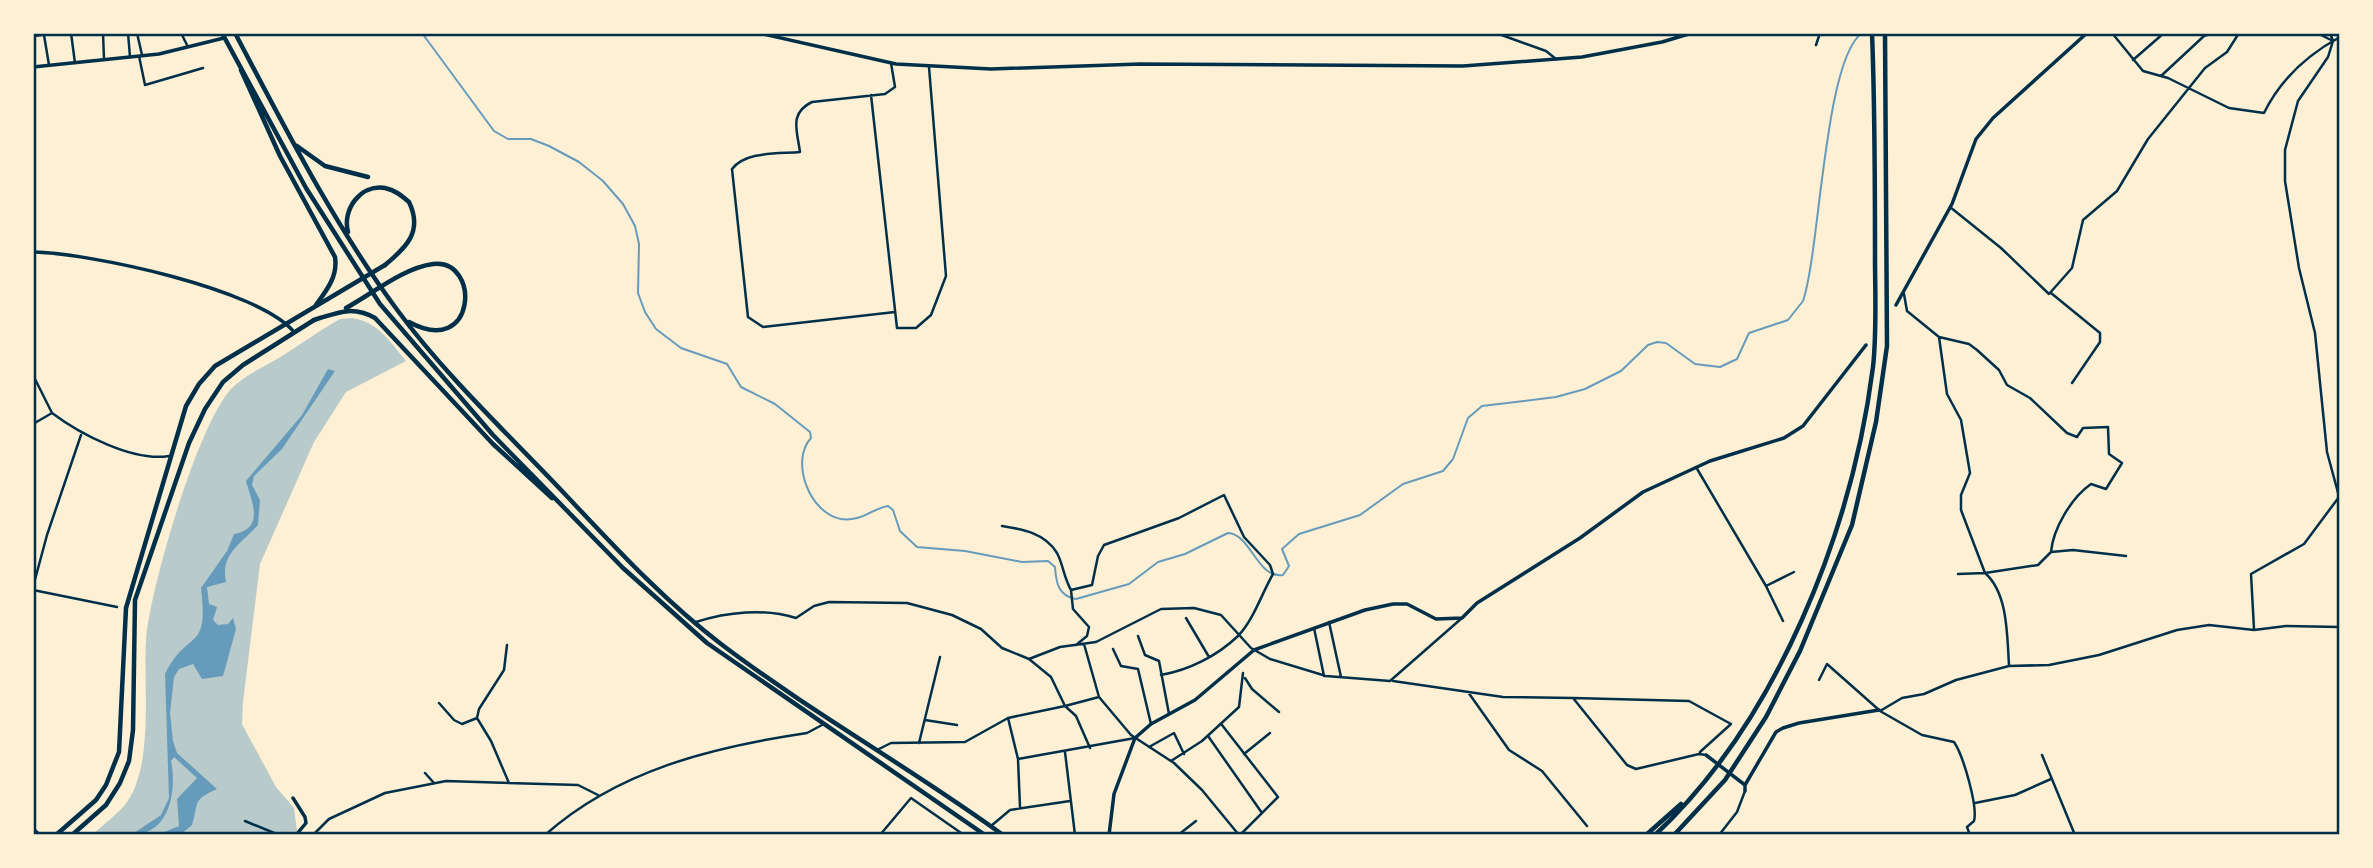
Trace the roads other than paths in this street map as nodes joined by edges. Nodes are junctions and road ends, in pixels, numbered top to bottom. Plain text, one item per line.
1 (61, 33) edge
2 (71, 33) edge
3 (103, 33) edge
4 (128, 33) edge
5 (137, 33) edge
6 (181, 33) edge
7 (234, 33) edge
8 (760, 33) edge
9 (1496, 33) edge
10 (1692, 33) edge
11 (1820, 33) edge
12 (1872, 33) edge
13 (1885, 33) edge
14 (2087, 33) edge
15 (2119, 33) edge
16 (2164, 33) edge
17 (2213, 33) edge
18 (2239, 33) edge
19 (2317, 33) edge
20 (2330, 33) edge
21 (35, 34) edge
22 (44, 35) edge
23 (2113, 35) edge
24 (223, 36) edge
25 (2340, 37) edge
26 (2333, 41) junction
27 (1815, 46) dead end
28 (188, 48) junction
29 (141, 56) junction
30 (130, 57) junction
31 (104, 59) junction
32 (1556, 59) junction
33 (2133, 60) junction
34 (239, 62) junction
35 (75, 63) junction
36 (891, 63) junction
37 (49, 65) junction
38 (33, 67) edge
39 (929, 67) junction
40 (203, 68) dead end
41 (2161, 76) junction
42 (2188, 89) junction
43 (871, 95) junction
44 (294, 144) junction
45 (368, 177) dead end
46 (1950, 207) junction
47 (352, 243) junction
48 (33, 252) edge
49 (1903, 292) junction
50 (2051, 293) junction
51 (316, 304) junction
52 (1896, 306) dead end
53 (342, 310) junction
54 (895, 312) junction
55 (405, 320) junction
56 (286, 323) junction
57 (294, 332) junction
58 (1939, 337) junction
59 (1866, 345) dead end
60 (33, 375) edge
61 (2072, 383) dead end
62 (52, 413) junction
63 (33, 424) edge
64 (81, 435) junction
65 (169, 456) junction
66 (1696, 467) junction
67 (2339, 499) edge
68 (565, 509) junction
69 (1002, 526) dead end
70 (2051, 552) junction
71 (2126, 556) dead end
72 (1794, 572) dead end
73 (1985, 573) junction
74 (1958, 574) dead end
75 (1766, 586) junction
76 (33, 588) edge
77 (1070, 592) junction
78 (117, 607) dead end
79 (1186, 618) dead end
80 (1462, 618) junction
81 (1783, 621) dead end
82 (694, 622) junction
83 (1329, 622) junction
84 (2340, 627) edge
85 (1314, 628) junction
86 (2254, 630) junction
87 (1238, 635) junction
88 (1138, 636) dead end
89 (1084, 644) junction
90 (507, 645) dead end
91 (1076, 645) junction
92 (1113, 649) dead end
93 (1254, 650) junction
94 (940, 657) dead end
95 (1209, 657) junction
96 (1028, 659) junction
97 (1235, 664) junction
98 (2009, 666) junction
99 (1243, 673) junction
100 (1161, 676) junction
101 (1324, 676) junction
102 (1341, 677) junction
103 (1819, 680) dead end
104 (1390, 681) junction
105 (1468, 692) junction
106 (1099, 697) junction
107 (1573, 698) junction
108 (439, 703) dead end
109 (1065, 706) junction
110 (1879, 710) joint
111 (1279, 712) dead end
112 (1169, 714) junction
113 (477, 718) junction
114 (1008, 718) junction
115 (925, 720) junction
116 (1151, 724) junction
117 (1222, 724) junction
118 (822, 725) junction
119 (957, 725) dead end
120 (1270, 733) dead end
121 (1208, 736) junction
122 (1135, 738) junction
123 (919, 743) junction
124 (1149, 747) junction
125 (1090, 748) junction
126 (877, 750) junction
127 (1065, 752) junction
128 (1184, 754) junction
129 (1244, 754) junction
130 (1699, 754) junction
131 (1706, 755) joint
132 (2042, 755) dead end
133 (1018, 758) junction
134 (1171, 761) junction
135 (1715, 772) junction
136 (425, 773) dead end
137 (2052, 779) junction
138 (434, 783) junction
139 (509, 783) junction
140 (1745, 785) junction
141 (1745, 791) joint
142 (598, 795) junction
143 (293, 798) dead end
144 (1070, 801) junction
145 (1975, 803) junction
146 (1020, 807) junction
147 (1263, 815) junction
148 (245, 821) dead end
149 (1196, 821) dead end
150 (1587, 825) dead end
151 (991, 826) junction
152 (33, 828) edge
153 (40, 835) edge
154 (56, 835) edge
155 (72, 835) edge
156 (279, 835) edge
157 (296, 835) edge
158 (313, 835) edge
159 (545, 835) edge
160 (880, 835) edge
161 (964, 835) edge
162 (985, 835) edge
163 (1003, 835) edge
164 (1075, 835) edge
165 (1109, 835) edge
166 (1178, 835) edge
167 (1239, 835) edge
168 (1646, 835) edge
169 (1655, 835) edge
170 (1674, 835) edge
171 (1720, 835) edge
172 (1970, 835) edge
173 (2075, 835) edge

1 - 22 street
2 - 35 street
3 - 31 street
4 - 30 street
5 - 29 street
6 - 28 street
7 - 44 main road
8 - 36 street
9 - 32 street
10 - 32 street
11 - 27 street
12 - 135 main road
13 - 170 main road
14 - 46 street
15 - 23 street
16 - 33 street
17 - 41 street
18 - 42 street
19 - 26 street
20 - 26 street
21 - 22 street
22 - 37 street
23 - 33 street
24 - 28 street
24 - 34 main road
25 - 26 street
26 - 42 street
26 - 67 street
28 - 29 street
29 - 30 street
29 - 40 street
30 - 31 street
31 - 35 street
32 - 39 street
33 - 41 street
34 - 51 main road
34 - 68 main road
35 - 37 street
36 - 39 street
36 - 43 street
37 - 38 street
39 - 54 street
41 - 42 street
42 - 50 street
43 - 54 street
43 - 54 street
44 - 45 main road
44 - 47 main road
46 - 49 street
46 - 50 street
47 - 51 main road
47 - 55 main road
48 - 56 street
49 - 52 street
49 - 58 street
50 - 61 street
51 - 56 main road
53 - 55 main road
53 - 57 main road
53 - 68 main road
55 - 82 main road
56 - 57 street
56 - 65 main road
57 - 155 main road
58 - 70 street
58 - 73 street
59 - 66 street
60 - 62 street
62 - 63 street
62 - 64 street
64 - 65 street
64 - 76 street
65 - 154 main road
66 - 75 street
66 - 80 street
67 - 86 street
68 - 118 main road
69 - 77 street
70 - 71 street
70 - 73 street
72 - 75 street
73 - 74 street
73 - 98 street
75 - 81 street
76 - 78 street
77 - 87 street
77 - 91 street
79 - 95 street
80 - 83 street
80 - 104 street
82 - 96 street
82 - 126 main road
83 - 85 street
83 - 102 street
84 - 86 street
85 - 93 street
85 - 101 street
86 - 98 street
87 - 89 street
87 - 93 street
87 - 95 street
88 - 100 street
89 - 91 street
89 - 106 street
90 - 113 street
91 - 96 street
92 - 116 street
93 - 97 street
93 - 101 street
94 - 115 street
95 - 100 street
96 - 109 street
97 - 99 street
97 - 112 street
98 - 145 street
99 - 111 street
99 - 117 street
100 - 112 street
101 - 102 street
102 - 104 street
103 - 110 street
104 - 105 street
105 - 107 street
105 - 150 street
106 - 109 street
106 - 122 street
107 - 130 street
107 - 130 street
108 - 113 street
109 - 114 street
109 - 125 street
110 - 140 street
112 - 116 street
113 - 139 street
114 - 123 street
114 - 133 street
115 - 119 street
115 - 123 street
116 - 122 street
117 - 121 street
117 - 129 street
118 - 142 street
118 - 162 main road
120 - 129 street
121 - 128 street
121 - 147 street
122 - 124 street
122 - 125 street
122 - 165 street
123 - 126 street
124 - 128 street
124 - 134 street
125 - 127 street
126 - 151 main road
127 - 133 street
127 - 144 street
128 - 134 street
129 - 147 street
130 - 131 street
131 - 140 street
132 - 137 street
133 - 146 street
134 - 167 street
135 - 168 main road
135 - 169 main road
136 - 138 street
137 - 145 street
137 - 173 street
138 - 139 street
138 - 158 street
139 - 142 street
140 - 141 street
141 - 171 street
142 - 159 street
143 - 157 street
144 - 146 street
144 - 164 street
145 - 172 street
146 - 151 street
147 - 167 street
148 - 156 street
149 - 166 street
151 - 163 main road
152 - 153 street
160 - 161 street

